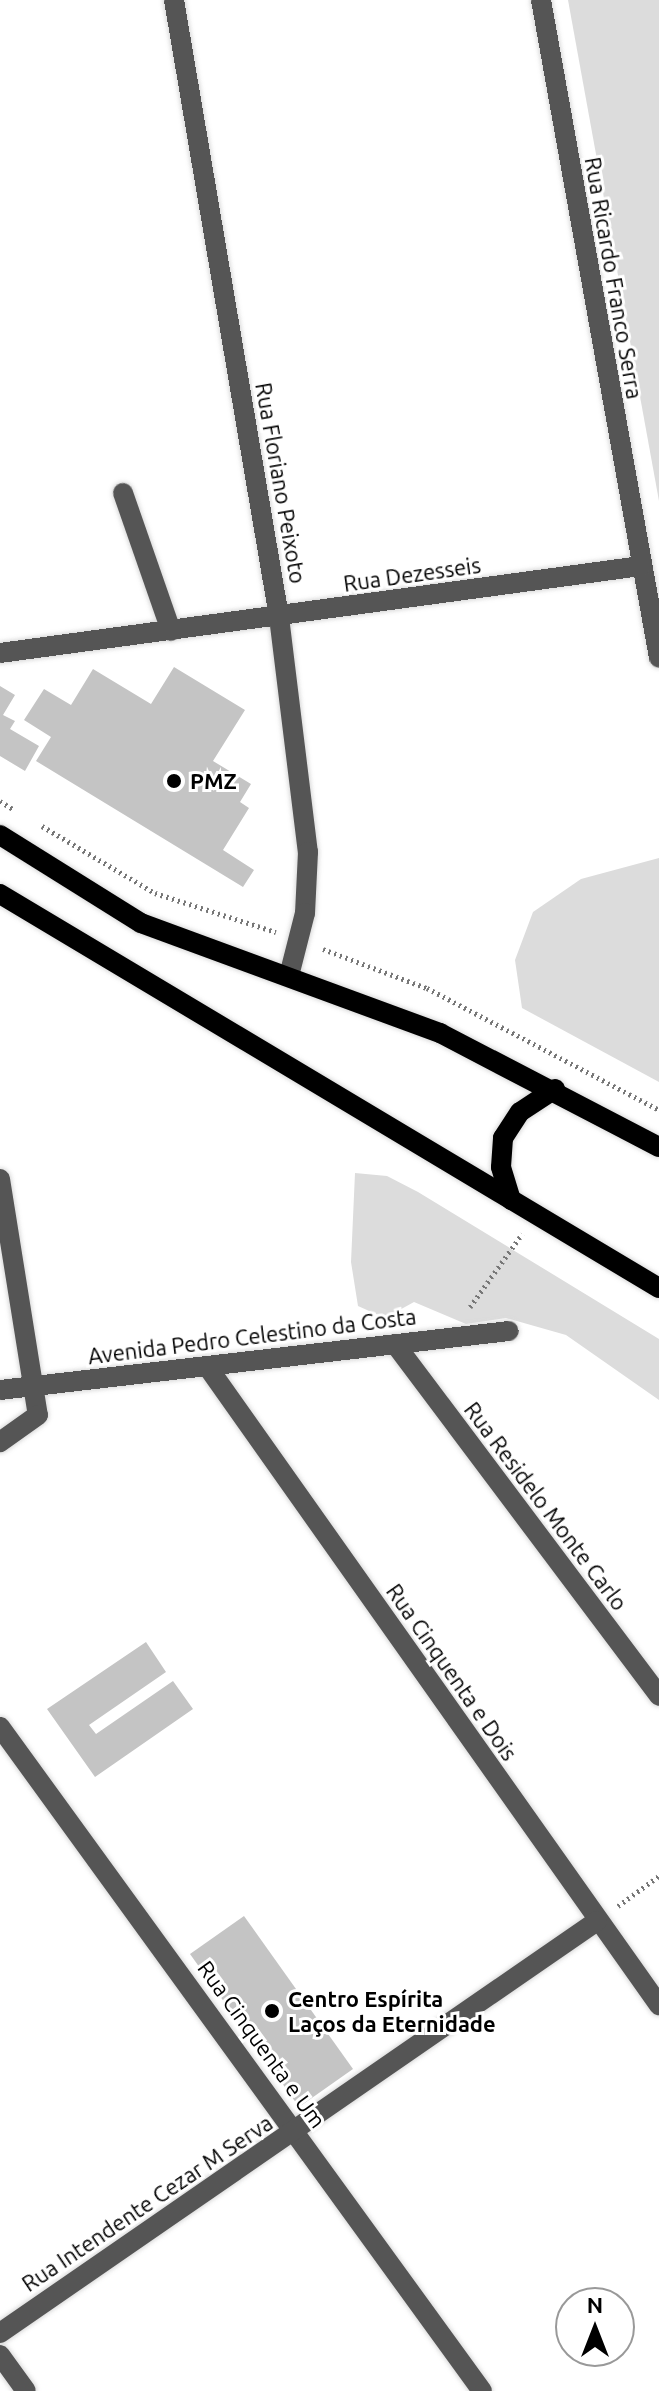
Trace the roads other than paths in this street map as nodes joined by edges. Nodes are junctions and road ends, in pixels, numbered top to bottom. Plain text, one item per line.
1 (174, 0) edge
2 (541, 0) edge
3 (123, 493) dead end
4 (641, 566) junction
5 (279, 617) junction
6 (171, 631) junction
7 (0, 653) edge
8 (659, 658) edge
9 (0, 835) edge
10 (0, 894) edge
11 (289, 976) junction
12 (555, 1089) junction
13 (659, 1147) edge
14 (0, 1179) edge
15 (511, 1200) junction
16 (659, 1288) edge
17 (509, 1331) dead end
18 (395, 1344) junction
19 (207, 1366) junction
20 (33, 1386) junction
21 (0, 1390) edge
22 (0, 1442) edge
23 (659, 1696) edge
24 (0, 1727) edge
25 (597, 1921) junction
26 (659, 2005) edge
27 (295, 2130) junction
28 (0, 2333) edge
29 (0, 2355) edge
30 (26, 2391) edge
31 (482, 2391) edge

1 - 5 street, Rua Floriano Peixoto
2 - 4 street, Rua Ricardo Franco Serra
3 - 6 street
4 - 5 street, Rua Dezesseis
4 - 8 street, Rua Ricardo Franco Serra
5 - 6 street, Rua Dezesseis
5 - 11 street, Rua Floriano Peixoto
6 - 7 street, Rua Dezesseis
9 - 11 main road
10 - 15 main road
11 - 12 main road
12 - 13 main road
12 - 15 main road
14 - 20 street
15 - 16 main road
17 - 18 street, Avenida Pedro Celestino da Costa
18 - 19 street, Avenida Pedro Celestino da Costa
18 - 23 street, Rua Residelo Monte Carlo
19 - 20 street, Avenida Pedro Celestino da Costa
19 - 25 street, Rua Cinquenta e Dois
20 - 21 street, Avenida Pedro Celestino da Costa
20 - 22 street
24 - 27 street, Rua Cinquenta e Um
25 - 26 street, Rua Cinquenta e Dois
25 - 27 street, Rua Intendente Cezar M Serva
27 - 28 street, Rua Intendente Cezar M Serva
27 - 31 street, Rua Cinquenta e Um
29 - 30 street

